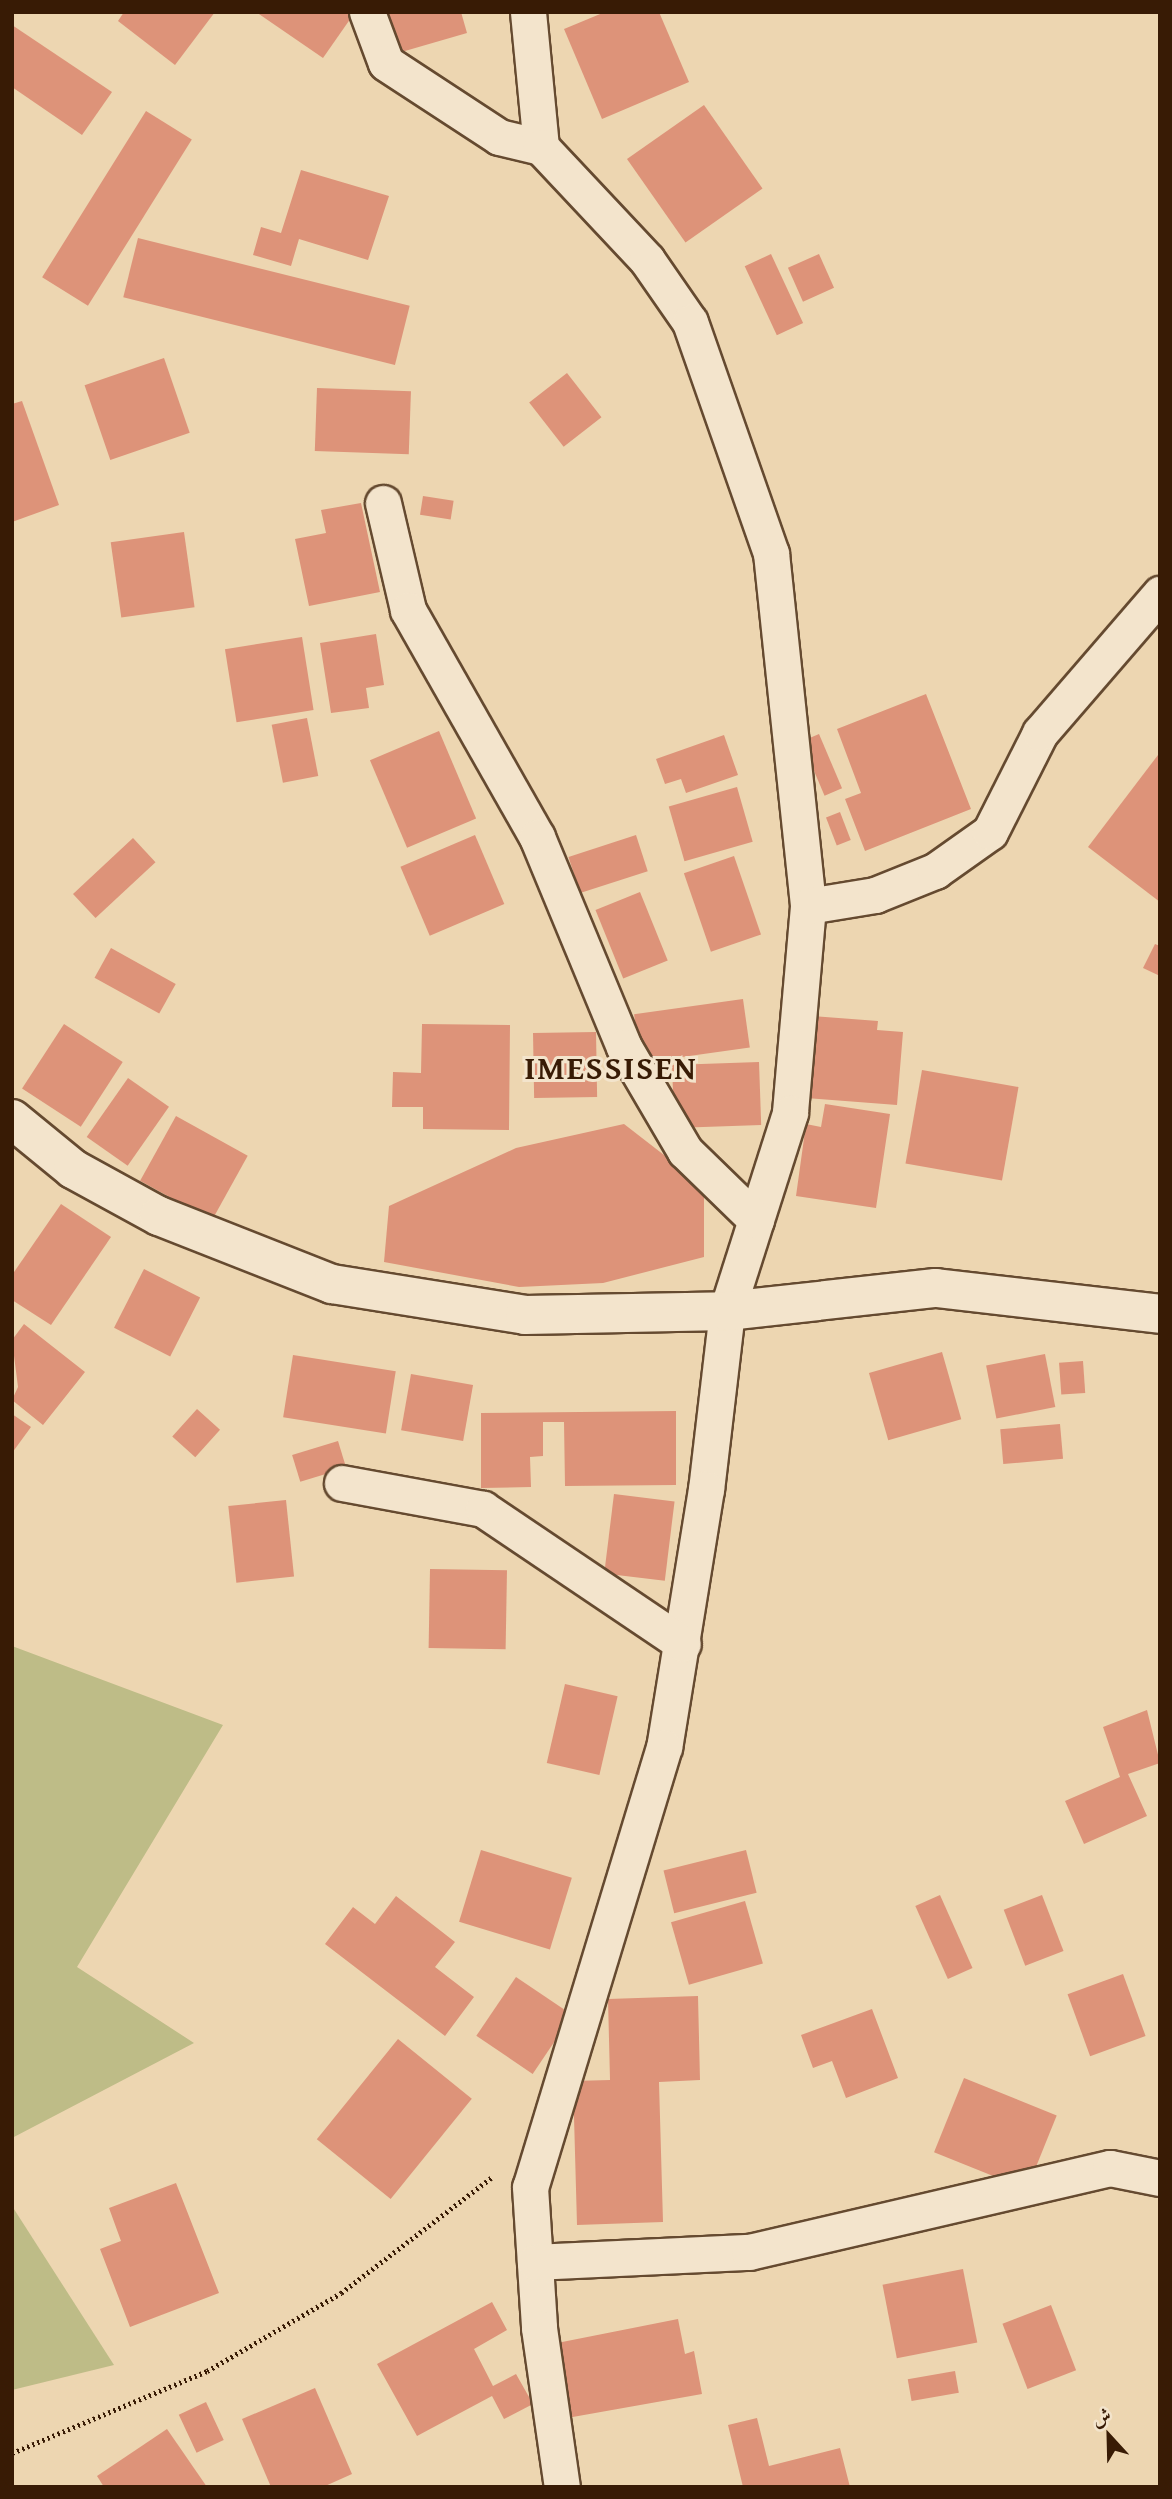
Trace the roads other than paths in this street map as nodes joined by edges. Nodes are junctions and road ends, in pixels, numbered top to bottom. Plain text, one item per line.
1 (368, 12) edge
2 (528, 12) edge
3 (541, 147) junction
4 (383, 503) dead end
5 (1160, 594) edge
6 (808, 906) junction
7 (12, 1119) edge
8 (756, 1220) junction
9 (727, 1311) junction
10 (1160, 1314) edge
11 (342, 1483) dead end
12 (683, 1644) junction
13 (1160, 2178) edge
14 (535, 2262) junction
15 (562, 2487) edge

1 - 3 street
2 - 3 street
3 - 6 street
4 - 8 street
5 - 6 street
6 - 8 street
7 - 9 street
8 - 9 street
9 - 10 street
9 - 12 street
11 - 12 street
12 - 14 street
13 - 14 street
14 - 15 street

